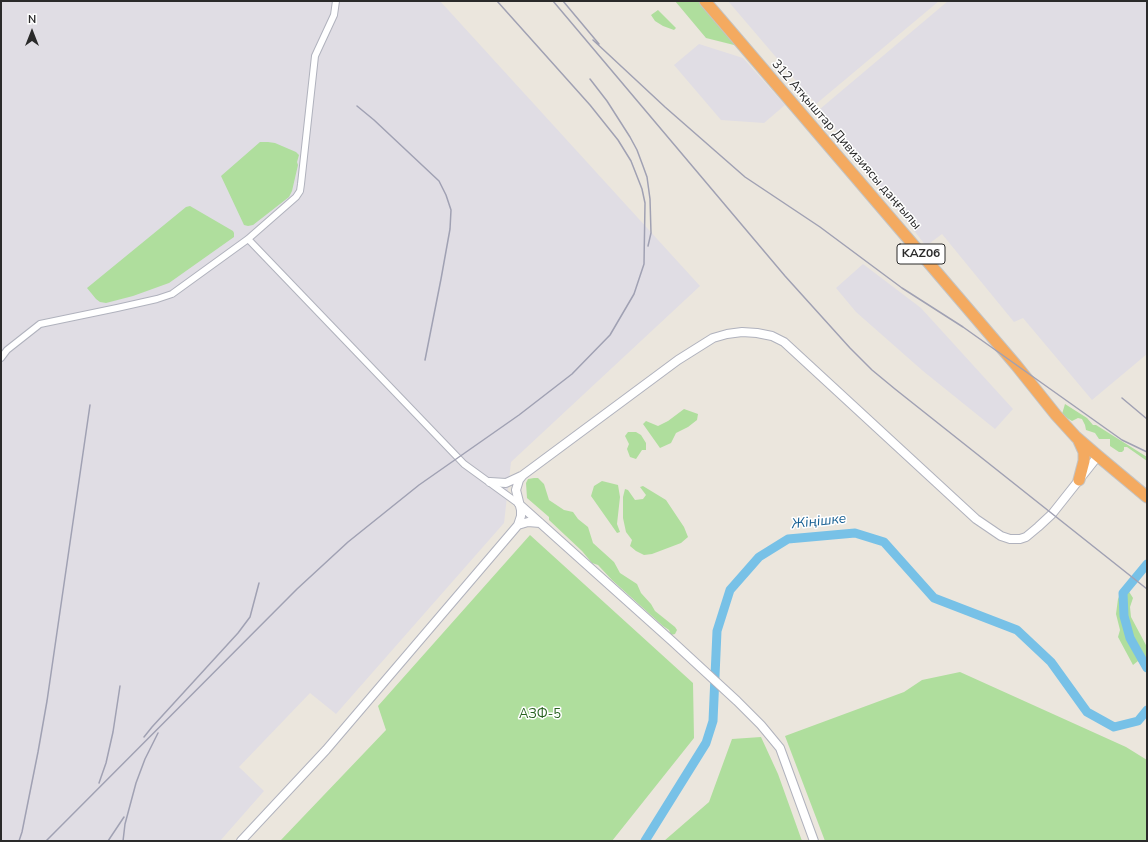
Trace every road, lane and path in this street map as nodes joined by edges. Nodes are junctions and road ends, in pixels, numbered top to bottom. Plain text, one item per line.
1 (336, 1) edge
2 (705, 1) edge
3 (248, 239) junction
4 (1, 358) edge
5 (1076, 437) junction
6 (1098, 456) junction
7 (523, 474) junction
8 (1079, 480) junction
9 (490, 482) junction
10 (1147, 497) edge
11 (519, 504) junction
12 (540, 523) junction
13 (518, 525) junction
14 (241, 841) edge
15 (814, 841) edge

1 - 3 street
2 - 5 highway, 312 Атқыштар Дивизиясы даңғылы / KАZ06
3 - 4 street
3 - 9 street
5 - 6 highway, 312 Атқыштар Дивизиясы даңғылы / KАZ06
5 - 8 highway
6 - 8 street
6 - 10 highway, 312 Атқыштар Дивизиясы даңғылы / KАZ06
7 - 8 street
7 - 9 street
7 - 11 street
9 - 11 street
11 - 12 street
11 - 13 street
12 - 13 street
12 - 15 street
13 - 14 street

